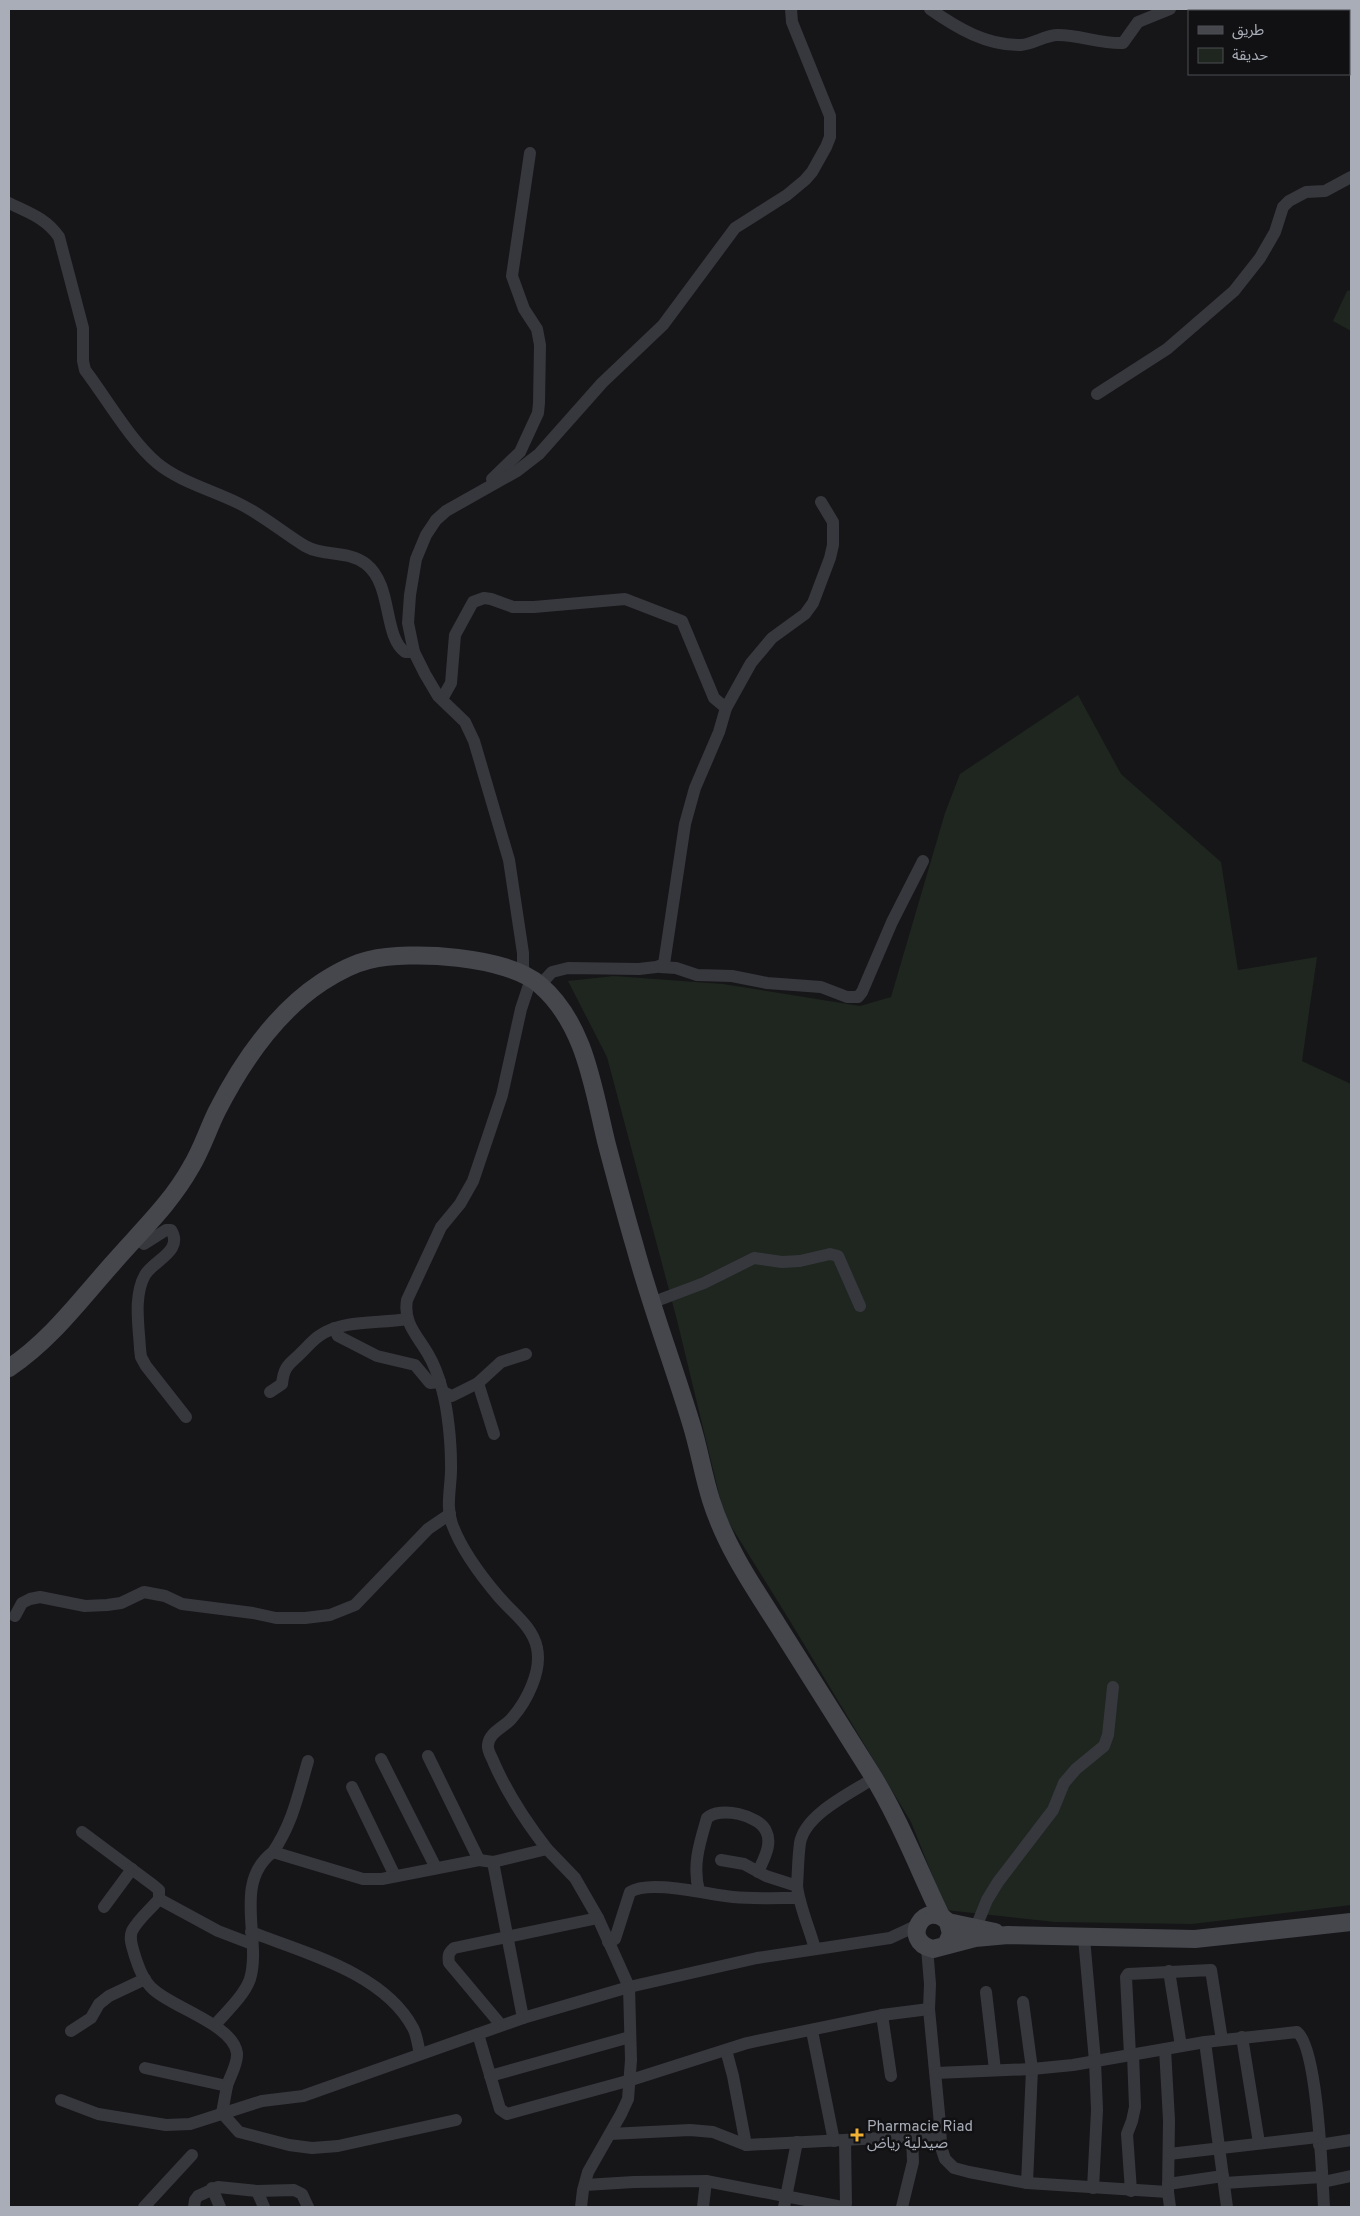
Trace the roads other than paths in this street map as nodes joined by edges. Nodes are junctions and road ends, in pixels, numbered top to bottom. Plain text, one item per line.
1 (791, 9) edge
2 (930, 9) edge
3 (1170, 9) edge
4 (530, 153) dead end
5 (1351, 177) edge
6 (9, 203) edge
7 (1097, 394) dead end
8 (470, 496) junction
9 (821, 502) dead end
10 (414, 652) junction
11 (442, 699) junction
12 (726, 708) junction
13 (923, 861) dead end
14 (660, 966) junction
15 (532, 979) junction
16 (136, 1238) junction
17 (651, 1303) junction
18 (860, 1306) dead end
19 (407, 1319) junction
20 (334, 1328) junction
21 (526, 1354) dead end
22 (9, 1368) edge
23 (478, 1383) junction
24 (442, 1387) junction
25 (270, 1392) dead end
26 (186, 1417) dead end
27 (494, 1434) dead end
28 (450, 1514) junction
29 (15, 1616) dead end
30 (1113, 1687) dead end
31 (428, 1756) dead end
32 (381, 1759) dead end
33 (308, 1761) dead end
34 (874, 1778) junction
35 (352, 1788) dead end
36 (82, 1832) dead end
37 (548, 1850) junction
38 (273, 1852) junction
39 (479, 1860) junction
40 (721, 1860) dead end
41 (493, 1862) junction
42 (436, 1868) junction
43 (132, 1869) junction
44 (758, 1872) junction
45 (395, 1876) junction
46 (924, 1882) junction
47 (699, 1890) junction
48 (798, 1892) junction
49 (159, 1899) junction
50 (104, 1907) dead end
51 (598, 1918) junction
52 (944, 1919) junction
53 (1351, 1922) edge
54 (918, 1924) junction
55 (976, 1927) junction
56 (1008, 1935) junction
57 (251, 1938) junction
58 (509, 1938) junction
59 (890, 1938) junction
60 (1084, 1938) junction
61 (608, 1942) junction
62 (933, 1946) junction
63 (815, 1949) junction
64 (1169, 1971) junction
65 (145, 1979) junction
66 (629, 1988) junction
67 (986, 1992) dead end
68 (1024, 2002) dead end
69 (929, 2009) junction
70 (882, 2016) junction
71 (522, 2018) junction
72 (215, 2025) junction
73 (501, 2025) junction
74 (812, 2031) junction
75 (70, 2032) dead end
76 (478, 2034) junction
77 (1242, 2037) junction
78 (630, 2038) junction
79 (1222, 2040) junction
80 (1205, 2042) junction
81 (1182, 2046) junction
82 (1165, 2049) junction
83 (726, 2050) junction
84 (420, 2054) junction
85 (1132, 2055) junction
86 (1096, 2061) junction
87 (145, 2068) dead end
88 (1032, 2069) junction
89 (995, 2070) junction
90 (936, 2073) junction
91 (490, 2076) junction
92 (891, 2076) dead end
93 (631, 2080) junction
94 (227, 2086) junction
95 (61, 2100) dead end
96 (222, 2113) junction
97 (456, 2120) dead end
98 (610, 2134) junction
99 (939, 2135) junction
100 (912, 2136) junction
101 (1351, 2140) edge
102 (839, 2141) junction
103 (1319, 2141) junction
104 (797, 2142) junction
105 (746, 2144) junction
106 (1258, 2144) junction
107 (1219, 2147) junction
108 (1169, 2154) junction
109 (192, 2155) dead end
110 (1351, 2176) edge
111 (1322, 2179) junction
112 (1224, 2180) junction
113 (706, 2181) junction
114 (1027, 2183) junction
115 (584, 2185) junction
116 (212, 2188) junction
117 (1093, 2188) junction
118 (1168, 2188) junction
119 (257, 2191) junction
120 (1130, 2191) junction
121 (785, 2202) edge
122 (809, 2204) edge
123 (144, 2207) edge
124 (194, 2207) edge
125 (220, 2207) edge
126 (264, 2207) edge
127 (308, 2207) edge
128 (581, 2207) edge
129 (703, 2207) edge
130 (902, 2207) edge
131 (1170, 2207) edge
132 (1228, 2207) edge
133 (1324, 2207) edge

1 - 8 street
2 - 3 street
4 - 8 street
5 - 7 street
6 - 10 street
8 - 10 street
9 - 12 street
10 - 11 street
11 - 12 street
11 - 15 street
12 - 14 street
13 - 14 street
14 - 15 street
15 - 16 street
15 - 17 street
15 - 19 street
16 - 22 street
16 - 26 street
17 - 18 street
17 - 34 street
19 - 20 street
19 - 24 street
20 - 24 street
20 - 25 street
21 - 23 street
23 - 24 street
23 - 27 street
24 - 28 street
28 - 29 street
28 - 37 street
30 - 55 street
31 - 39 street
32 - 42 street
33 - 38 street
34 - 46 street
34 - 48 street
35 - 45 street
36 - 43 street
37 - 41 street
37 - 51 street
38 - 45 street
38 - 57 street
39 - 41 street
39 - 42 street
40 - 44 street
41 - 58 street
42 - 45 street
43 - 49 street
43 - 50 street
44 - 47 street
44 - 48 street
46 - 52 street
46 - 54 street
47 - 48 street
47 - 61 street
48 - 63 street
49 - 57 street
49 - 65 street
51 - 58 street
51 - 61 street
52 - 54 street
52 - 55 street
52 - 62 street
53 - 60 street
54 - 59 street
54 - 62 street
55 - 56 street
56 - 60 street
56 - 62 street
57 - 72 street
57 - 84 street
58 - 71 street
58 - 73 street
59 - 62 street
59 - 63 street
60 - 86 street
61 - 66 street
62 - 69 street
63 - 66 street
64 - 79 street
64 - 81 street
64 - 85 street
65 - 72 street
65 - 75 street
66 - 71 street
66 - 78 street
67 - 89 street
68 - 88 street
69 - 70 street
69 - 90 street
70 - 74 street
70 - 92 street
71 - 73 street
72 - 94 street
73 - 76 street
74 - 83 street
74 - 102 street
76 - 84 street
76 - 91 street
77 - 79 street
77 - 103 street
77 - 106 street
78 - 91 street
78 - 93 street
79 - 80 street
80 - 81 street
80 - 107 street
81 - 82 street
82 - 85 street
82 - 108 street
83 - 93 street
83 - 105 street
84 - 96 street
85 - 86 street
85 - 120 street
86 - 88 street
86 - 117 street
87 - 94 street
88 - 89 street
88 - 114 street
89 - 90 street
90 - 99 street
91 - 93 street
93 - 98 street
94 - 96 street
95 - 96 street
96 - 97 street
98 - 105 street
98 - 115 street
99 - 100 street
99 - 114 street
100 - 102 street
100 - 130 street
101 - 103 street
102 - 104 street
102 - 122 street
103 - 106 street
103 - 111 street
104 - 105 street
104 - 121 street
106 - 107 street
107 - 108 street
107 - 112 street
108 - 118 street
109 - 123 street
110 - 111 street
111 - 112 street
111 - 133 street
112 - 118 street
112 - 132 street
113 - 115 street
113 - 121 street
113 - 129 street
114 - 117 street
115 - 128 street
116 - 119 street
116 - 124 street
116 - 125 street
117 - 120 street
118 - 120 street
118 - 131 street
119 - 126 street
119 - 127 street
121 - 122 street

